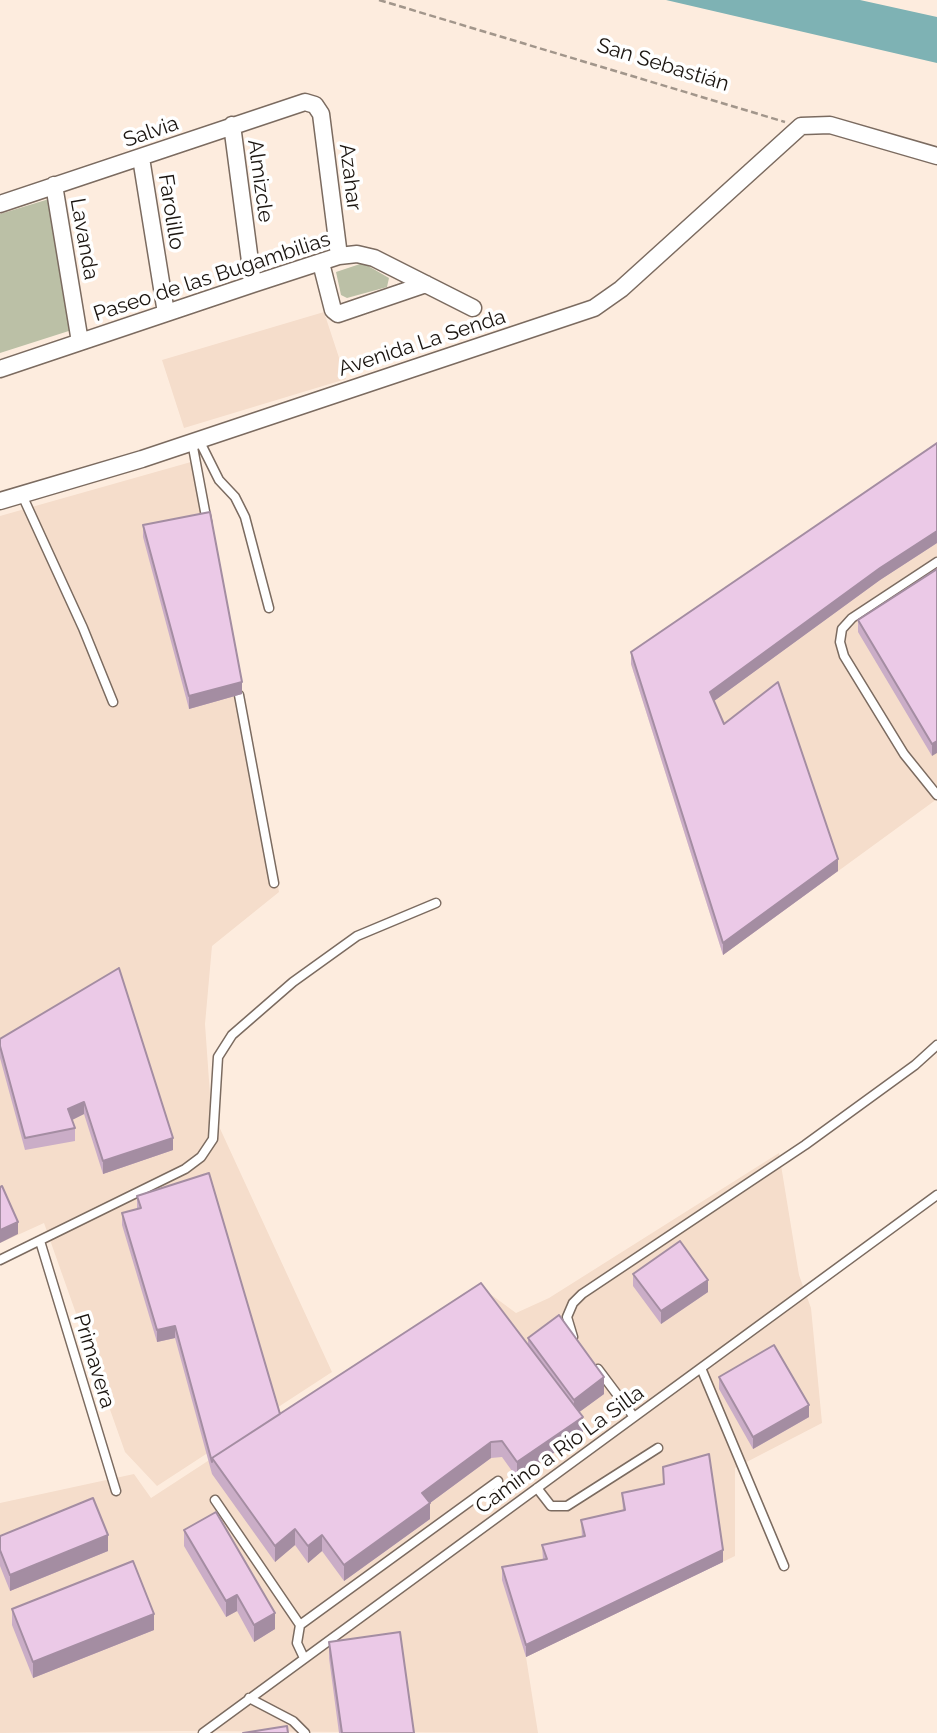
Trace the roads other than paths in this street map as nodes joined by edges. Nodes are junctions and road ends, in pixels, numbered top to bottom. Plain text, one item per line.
1 (315, 105) joint
2 (232, 125) junction
3 (937, 156) edge
4 (141, 158) junction
5 (54, 185) junction
6 (0, 204) edge
7 (339, 257) junction
8 (321, 263) junction
9 (253, 284) junction
10 (426, 284) junction
11 (473, 308) dead end
12 (166, 313) junction
13 (80, 342) junction
14 (0, 369) edge
15 (196, 441) junction
16 (22, 495) junction
17 (0, 501) edge
18 (207, 524) edge
19 (937, 562) edge
20 (269, 608) dead end
21 (239, 695) edge
22 (113, 702) dead end
23 (937, 795) edge
24 (274, 883) dead end
25 (436, 903) dead end
26 (937, 1045) edge
27 (937, 1195) edge
28 (40, 1241) junction
29 (0, 1260) edge
30 (580, 1346) edge
31 (588, 1357) edge
32 (701, 1368) junction
33 (634, 1417) junction
34 (658, 1448) dead end
35 (498, 1481) dead end
36 (537, 1488) junction
37 (116, 1491) dead end
38 (215, 1500) dead end
39 (784, 1566) dead end
40 (300, 1625) junction
41 (304, 1658) junction
42 (250, 1698) junction
43 (203, 1733) edge
44 (305, 1733) edge

1 - 2 street, Salvia
1 - 7 street, Azahar
2 - 4 street, Salvia
2 - 9 street, Almizcle
3 - 15 street, Avenida La Senda
4 - 5 street, Salvia
4 - 12 street, Farolillo
5 - 6 street, Salvia
5 - 13 street, Lavanda
7 - 8 street, Paseo de las Bugambilias
7 - 10 street, Paseo de las Bugambilias
8 - 9 street, Paseo de las Bugambilias
8 - 10 street
9 - 12 street, Paseo de las Bugambilias
10 - 11 street, Paseo de las Bugambilias
12 - 13 street, Paseo de las Bugambilias
13 - 14 street, Paseo de las Bugambilias
15 - 16 street, Avenida La Senda
15 - 18 lane
15 - 20 lane
16 - 17 street, Avenida La Senda
16 - 22 lane
19 - 23 lane
21 - 24 lane
25 - 28 lane
26 - 30 lane
27 - 32 lane, Camino a Río La Silla
28 - 29 lane
28 - 37 lane, Primavera
31 - 33 lane
32 - 33 lane, Camino a Río La Silla
32 - 39 lane
33 - 36 lane, Camino a Río La Silla
34 - 36 lane
35 - 40 lane
36 - 41 lane, Camino a Río La Silla
38 - 40 lane
40 - 41 lane
41 - 42 lane, Camino a Río La Silla
42 - 43 lane, Camino a Río La Silla
42 - 44 lane

